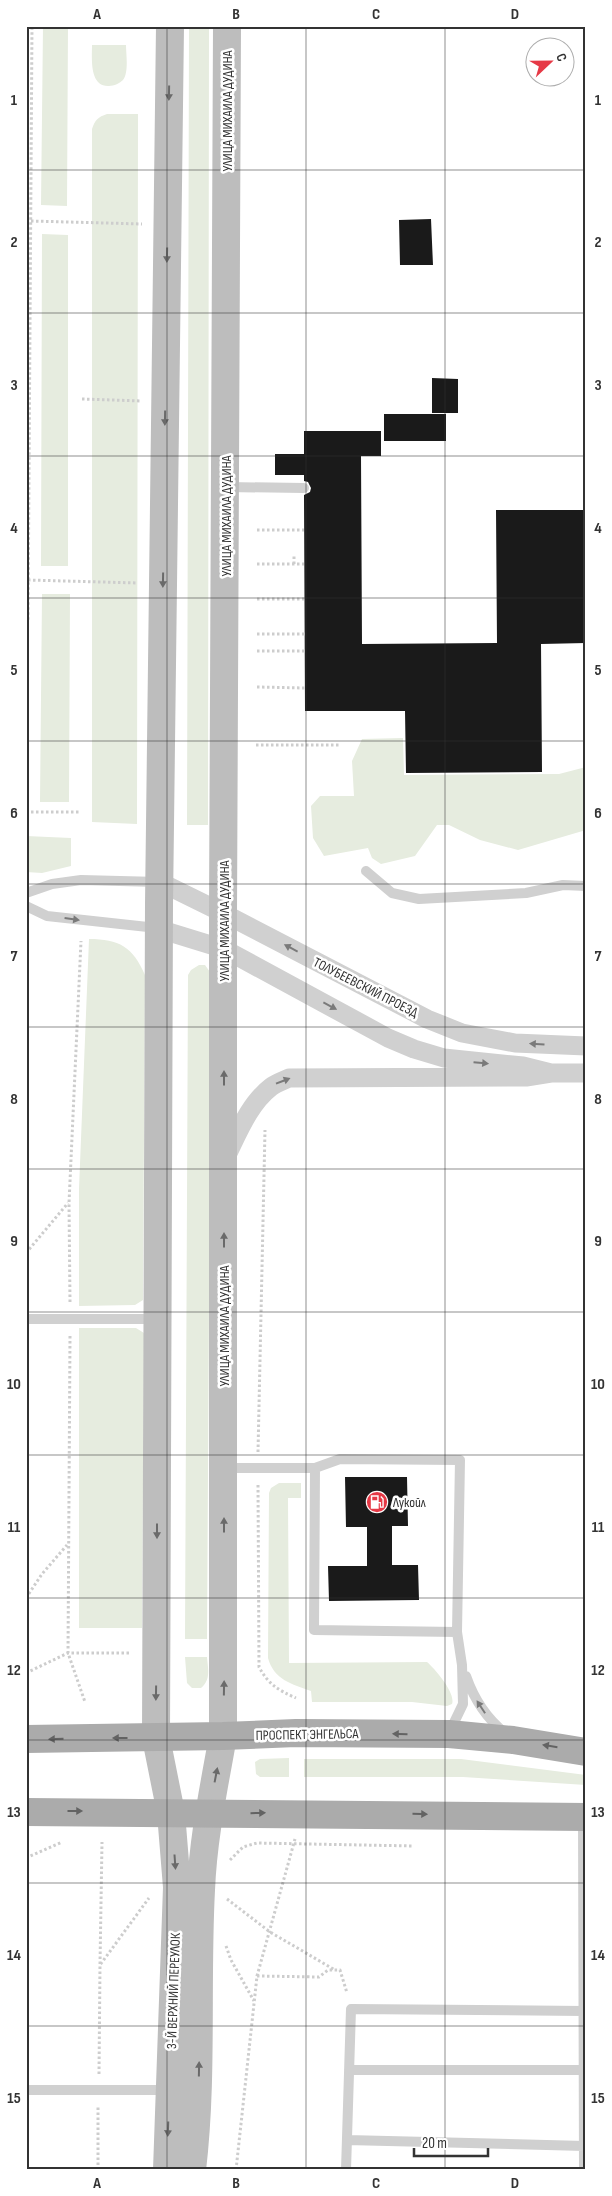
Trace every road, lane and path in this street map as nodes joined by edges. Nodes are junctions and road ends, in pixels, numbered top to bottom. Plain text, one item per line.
1 (32, 26) edge
2 (170, 26) edge
3 (227, 26) edge
4 (31, 221) junction
5 (142, 224) dead end
6 (82, 399) dead end
7 (142, 401) dead end
8 (226, 487) junction
9 (304, 488) dead end
10 (257, 530) dead end
11 (304, 530) dead end
12 (294, 554) dead end
13 (257, 564) dead end
14 (294, 564) junction
15 (304, 564) dead end
16 (28, 580) junction
17 (141, 583) dead end
18 (257, 599) dead end
19 (304, 599) dead end
20 (26, 624) edge
21 (257, 634) dead end
22 (305, 634) dead end
23 (257, 651) dead end
24 (305, 651) dead end
25 (257, 687) dead end
26 (305, 688) dead end
27 (256, 745) dead end
28 (340, 745) dead end
29 (26, 812) edge
30 (82, 812) dead end
31 (366, 871) dead end
32 (160, 882) junction
33 (586, 886) edge
34 (26, 893) edge
35 (26, 906) edge
36 (223, 913) junction
37 (159, 929) junction
38 (224, 950) junction
39 (586, 1046) edge
40 (551, 1073) junction
41 (586, 1073) edge
42 (266, 1126) dead end
43 (224, 1160) junction
44 (68, 1203) dead end
45 (26, 1253) edge
46 (26, 1319) edge
47 (157, 1319) junction
48 (224, 1468) junction
49 (258, 1468) junction
50 (314, 1468) junction
51 (67, 1545) dead end
52 (26, 1598) edge
53 (457, 1632) junction
54 (133, 1653) dead end
55 (462, 1665) junction
56 (26, 1673) edge
57 (296, 1698) dead end
58 (449, 1734) junction
59 (223, 1736) junction
60 (156, 1738) junction
61 (26, 1739) edge
62 (513, 1740) junction
63 (586, 1752) edge
64 (26, 1812) edge
65 (171, 1813) junction
66 (209, 1814) junction
67 (585, 1817) edge
68 (296, 1834) dead end
69 (62, 1842) dead end
70 (102, 1842) dead end
71 (295, 1843) junction
72 (414, 1846) dead end
73 (26, 1858) edge
74 (228, 1865) dead end
75 (153, 1894) dead end
76 (221, 1895) dead end
77 (270, 1932) junction
78 (225, 1943) dead end
79 (100, 1966) junction
80 (335, 1970) junction
81 (257, 1976) junction
82 (254, 2002) junction
83 (351, 2008) junction
84 (584, 2011) junction
85 (349, 2070) junction
86 (584, 2070) junction
87 (26, 2090) edge
88 (99, 2090) junction
89 (170, 2090) junction
90 (347, 2140) junction
91 (585, 2146) edge
92 (98, 2170) edge
93 (167, 2170) edge
94 (192, 2170) edge
95 (236, 2170) edge
96 (346, 2170) edge
97 (584, 2170) edge

1 - 4 path
2 -> 32 street
3 - 8 street, УЛИЦА МИХАИЛА ДУДИНА
4 - 5 path
4 - 16 path
6 - 7 path
8 - 9 lane
8 - 36 street, УЛИЦА МИХАИЛА ДУДИНА
10 - 11 path
12 - 14 path
13 - 14 path
14 - 15 path
16 - 17 path
16 - 20 path
18 - 19 path
21 - 22 path
23 - 24 path
25 - 26 path
27 - 28 path
29 - 30 path
31 - 33 lane
32 - 34 lane
32 - 36 street, ТОЛУБЕЕВСКИЙ ПРОЕЗД
32 - 37 street
35 -> 37 lane
36 - 38 street, УЛИЦА МИХАИЛА ДУДИНА
39 -> 36 street, ТОЛУБЕЕВСКИЙ ПРОЕЗД
37 - 38 street
37 - 47 street
38 -> 40 street
43 -> 38 street, УЛИЦА МИХАИЛА ДУДИНА
40 - 41 street
43 -> 40 street
42 - 49 path
48 -> 43 street, УЛИЦА МИХАИЛА ДУДИНА
44 - 45 path
46 - 47 lane
47 -> 60 street
48 - 49 lane
59 -> 48 street, УЛИЦА МИХАИЛА ДУДИНА
49 - 50 lane
49 - 57 path
50 - 53 lane
50 - 53 lane
51 - 52 path
53 - 55 lane
54 - 56 path
55 - 58 lane
62 -> 55 lane
58 -> 59 main road, ПРОСПЕКТ ЭНГЕЛЬСА
58 - 62 main road, ПРОСПЕКТ ЭНГЕЛЬСА
59 - 60 main road, ПРОСПЕКТ ЭНГЕЛЬСА
66 -> 59 street, УЛИЦА МИХАИЛА ДУДИНА
60 -> 61 main road, ПРОСПЕКТ ЭНГЕЛЬСА
60 - 65 street
63 -> 62 main road, ПРОСПЕКТ ЭНГЕЛЬСА
64 -> 65 main road
65 - 66 main road
65 -> 89 street, 3-Й ВЕРХНИЙ ПЕРЕУЛОК
66 -> 67 main road
94 -> 66 street, 3-Й ВЕРХНИЙ ПЕРЕУЛОК
67 - 84 lane
68 - 71 path
69 - 73 path
70 - 79 path
71 - 72 path
71 - 74 path
71 - 77 path
75 - 79 path
76 - 77 path
77 - 80 path
77 - 81 path
78 - 82 path
79 - 88 path
80 - 81 path
80 - 83 path
81 - 82 path
82 - 95 path
83 - 84 lane
83 - 85 lane
84 - 86 lane
85 - 86 lane
85 - 90 lane
86 - 91 lane
87 - 88 lane
88 - 89 lane
88 - 92 path
89 -> 93 street, 3-Й ВЕРХНИЙ ПЕРЕУЛОК
90 - 91 lane
90 - 96 lane
91 - 97 lane

